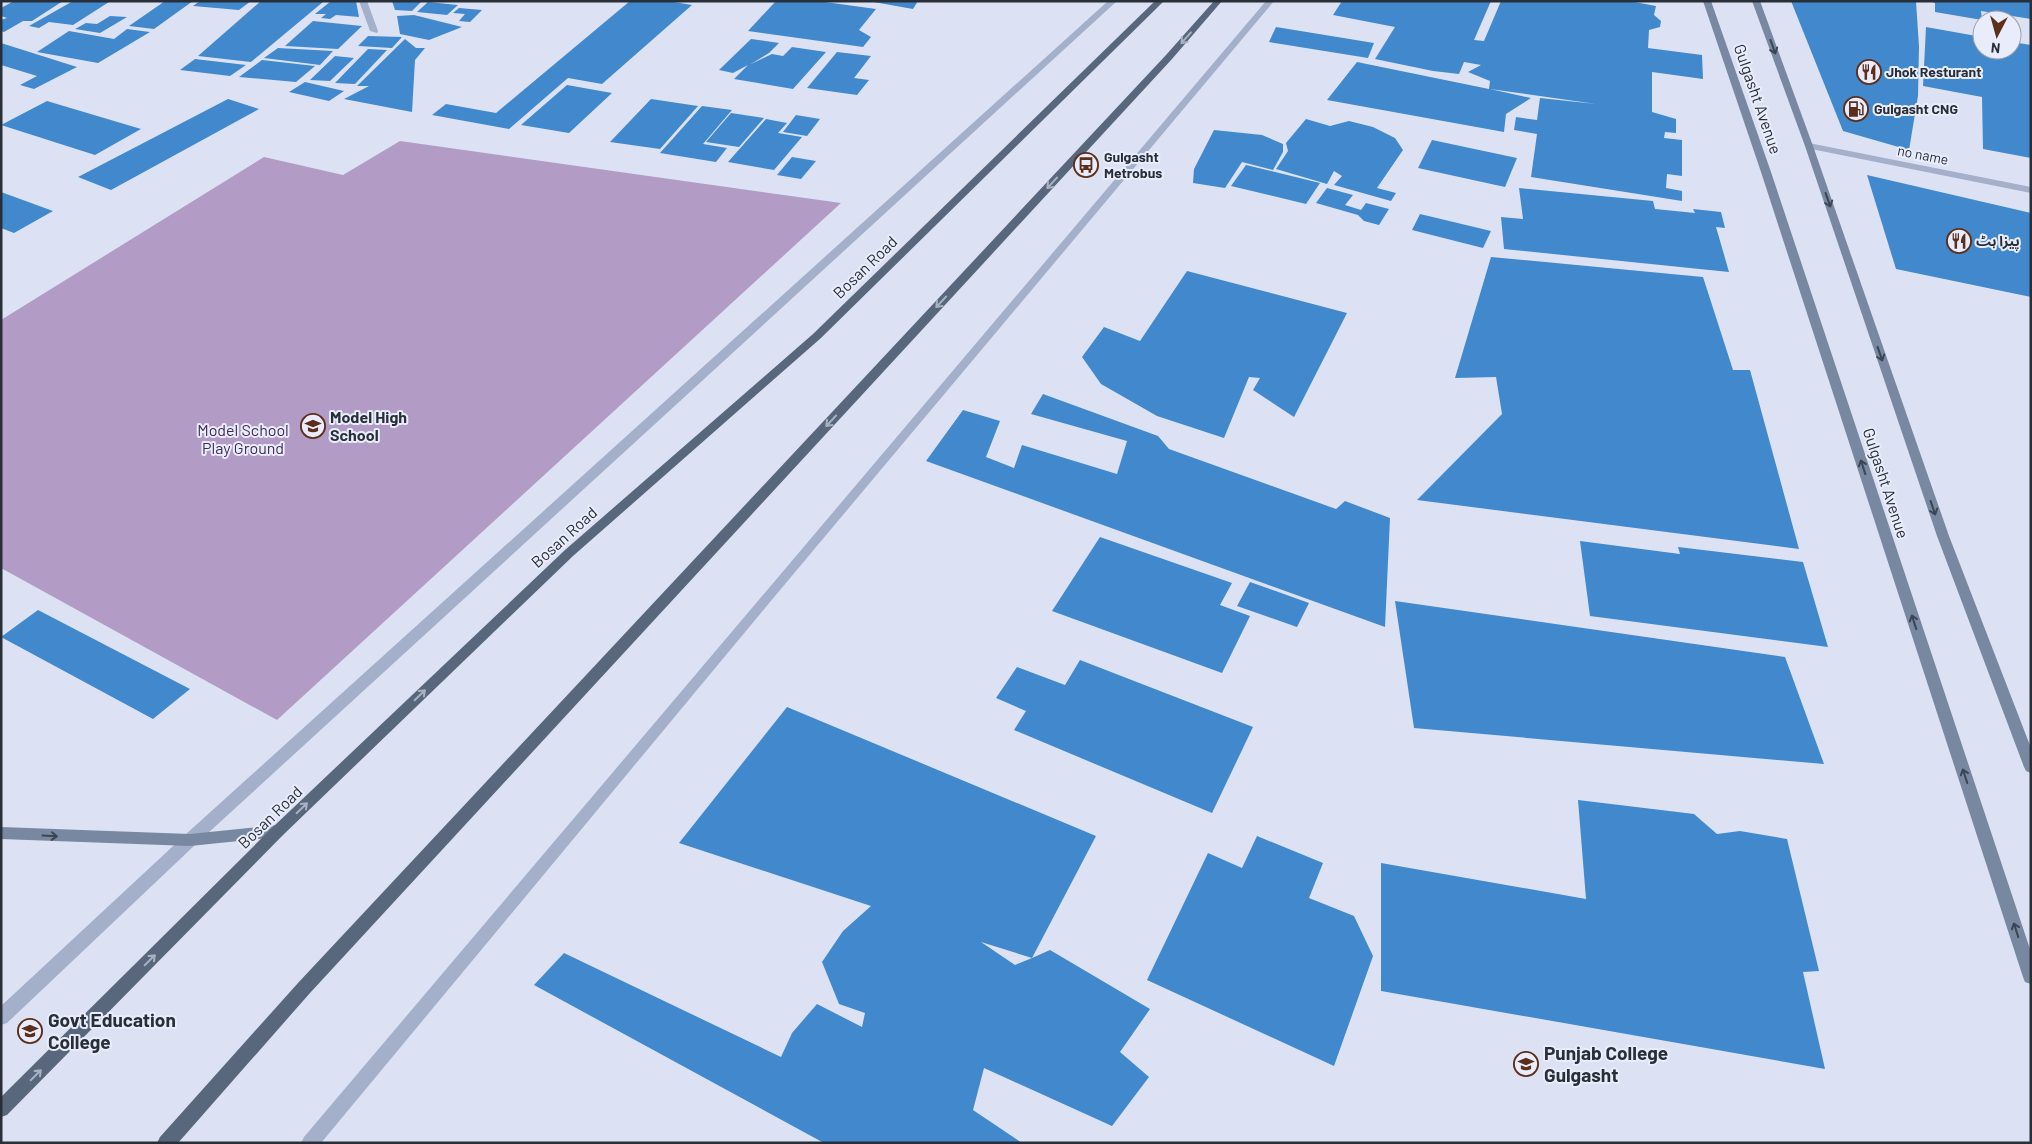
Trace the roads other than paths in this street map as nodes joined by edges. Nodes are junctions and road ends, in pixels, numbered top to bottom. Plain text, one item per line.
1 (363, 1) edge
2 (1114, 1) edge
3 (1160, 1) edge
4 (1218, 1) edge
5 (1270, 1) edge
6 (1707, 1) edge
7 (1756, 1) edge
8 (374, 31) dead end
9 (1809, 146) junction
10 (2031, 190) edge
11 (2031, 767) edge
12 (278, 831) junction
13 (1, 833) edge
14 (190, 840) junction
15 (2031, 977) edge
16 (1, 1017) edge
17 (1, 1109) edge
18 (166, 1143) edge
19 (310, 1143) edge

1 - 8 street
2 - 14 street
12 -> 3 main road, Bosan Road
4 -> 18 main road
5 - 19 street
15 -> 6 street, Gulgasht Avenue
7 -> 9 street, Gulgasht Avenue
9 - 10 street, no name
9 -> 11 street, Gulgasht Avenue
12 - 14 street
17 -> 12 main road, Bosan Road
13 -> 14 street
14 - 16 street

